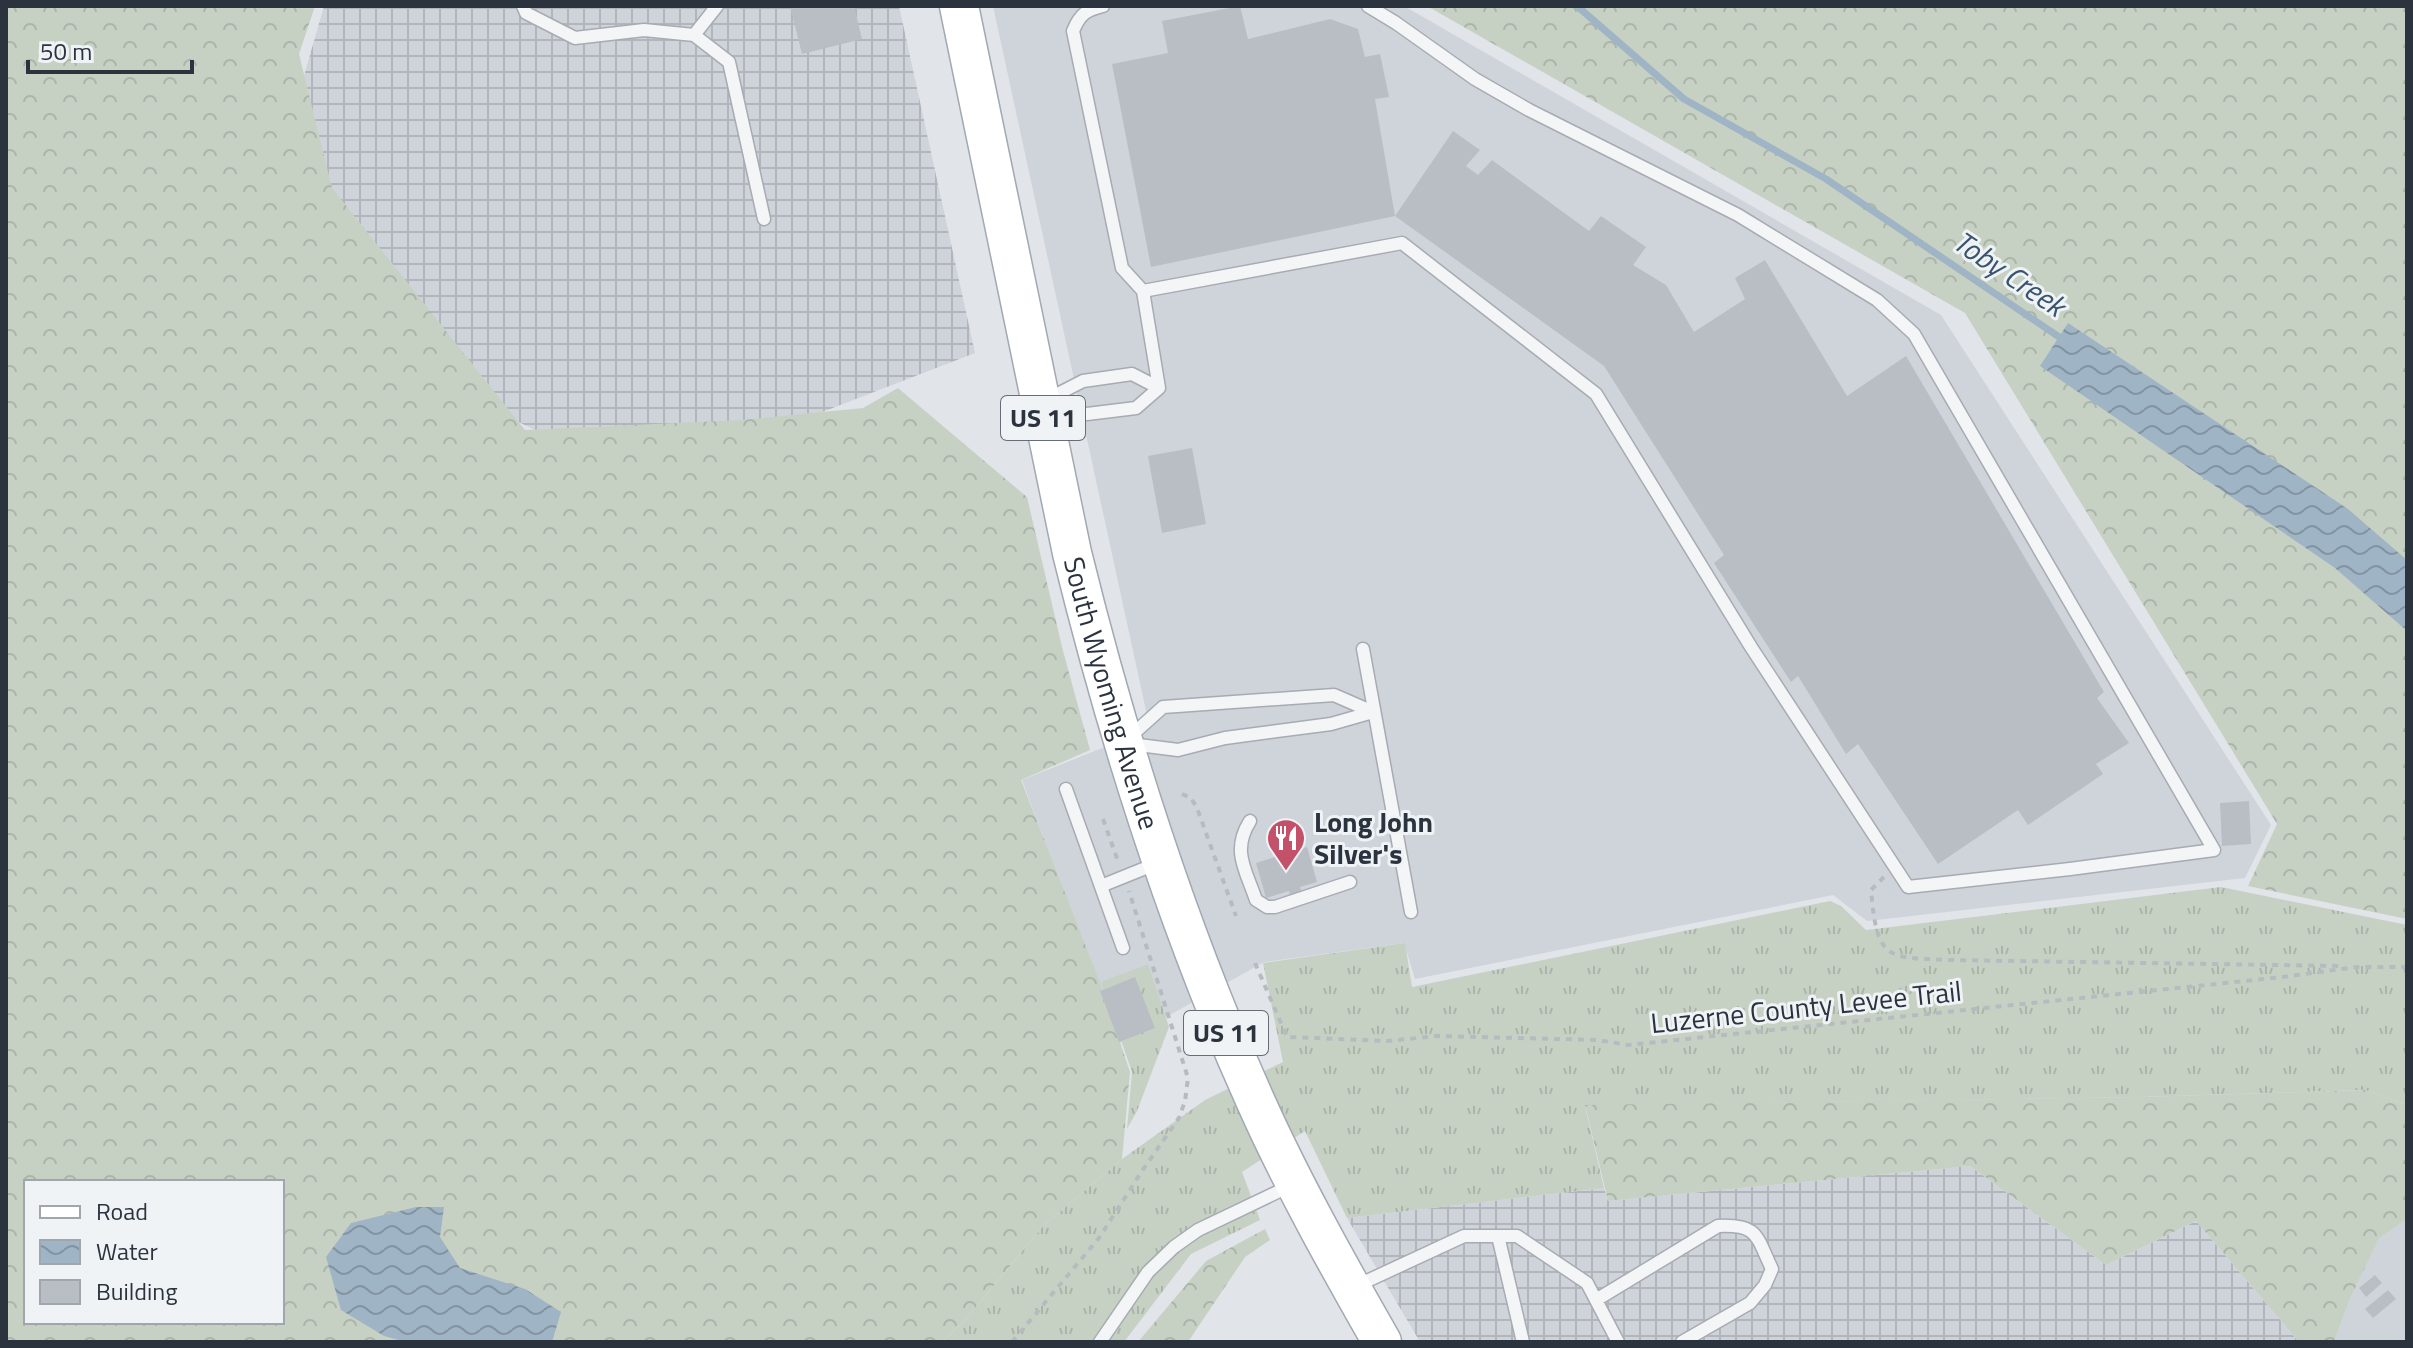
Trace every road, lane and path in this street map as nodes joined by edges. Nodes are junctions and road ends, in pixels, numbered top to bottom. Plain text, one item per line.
1 (523, 6) edge
2 (717, 6) edge
3 (1103, 6) edge
4 (1368, 6) edge
5 (956, 10) edge
6 (694, 35) junction
7 (764, 219) dead end
8 (1143, 291) junction
9 (1159, 388) junction
10 (1040, 403) junction
11 (1363, 649) dead end
12 (1373, 712) junction
13 (1123, 743) junction
14 (1066, 789) dead end
15 (1182, 794) dead end
16 (1103, 819) dead end
17 (1250, 821) dead end
18 (1161, 862) junction
19 (1894, 866) junction
20 (1123, 872) dead end
21 (1350, 882) dead end
22 (1101, 886) junction
23 (1127, 886) dead end
24 (1411, 912) dead end
25 (1236, 916) dead end
26 (1123, 948) dead end
27 (1255, 963) dead end
28 (2356, 967) junction
29 (2407, 967) edge
30 (1295, 1184) junction
31 (1498, 1236) junction
32 (1351, 1289) junction
33 (1596, 1300) junction
34 (1012, 1342) edge
35 (1100, 1342) edge
36 (1382, 1342) edge
37 (1523, 1342) edge
38 (1618, 1342) edge
39 (1682, 1342) edge

1 - 6 lane
2 - 6 lane
3 - 8 lane
4 - 19 lane
5 - 10 main road, South Wyoming Avenue / US 11
6 - 7 lane
8 - 9 lane
8 - 19 lane
9 - 10 lane
9 - 10 lane
10 - 13 main road, South Wyoming Avenue / US 11
11 - 12 lane
12 - 13 lane
12 - 13 lane
12 - 24 lane
13 - 18 main road, South Wyoming Avenue / US 11
14 - 22 lane
15 - 25 path
16 - 20 path
17 - 21 lane
18 - 22 lane
18 - 30 main road, South Wyoming Avenue / US 11
19 - 28 path
22 - 26 lane
23 - 34 path
27 - 28 path, Luzerne County Levee Trail
28 - 29 path, Luzerne County Levee Trail
30 - 32 main road, South Wyoming Avenue / US 11
30 - 35 lane
31 - 32 lane
31 - 33 lane
31 - 37 lane
32 - 36 main road, South Wyoming Avenue / US 11
33 - 38 lane
33 - 39 lane

